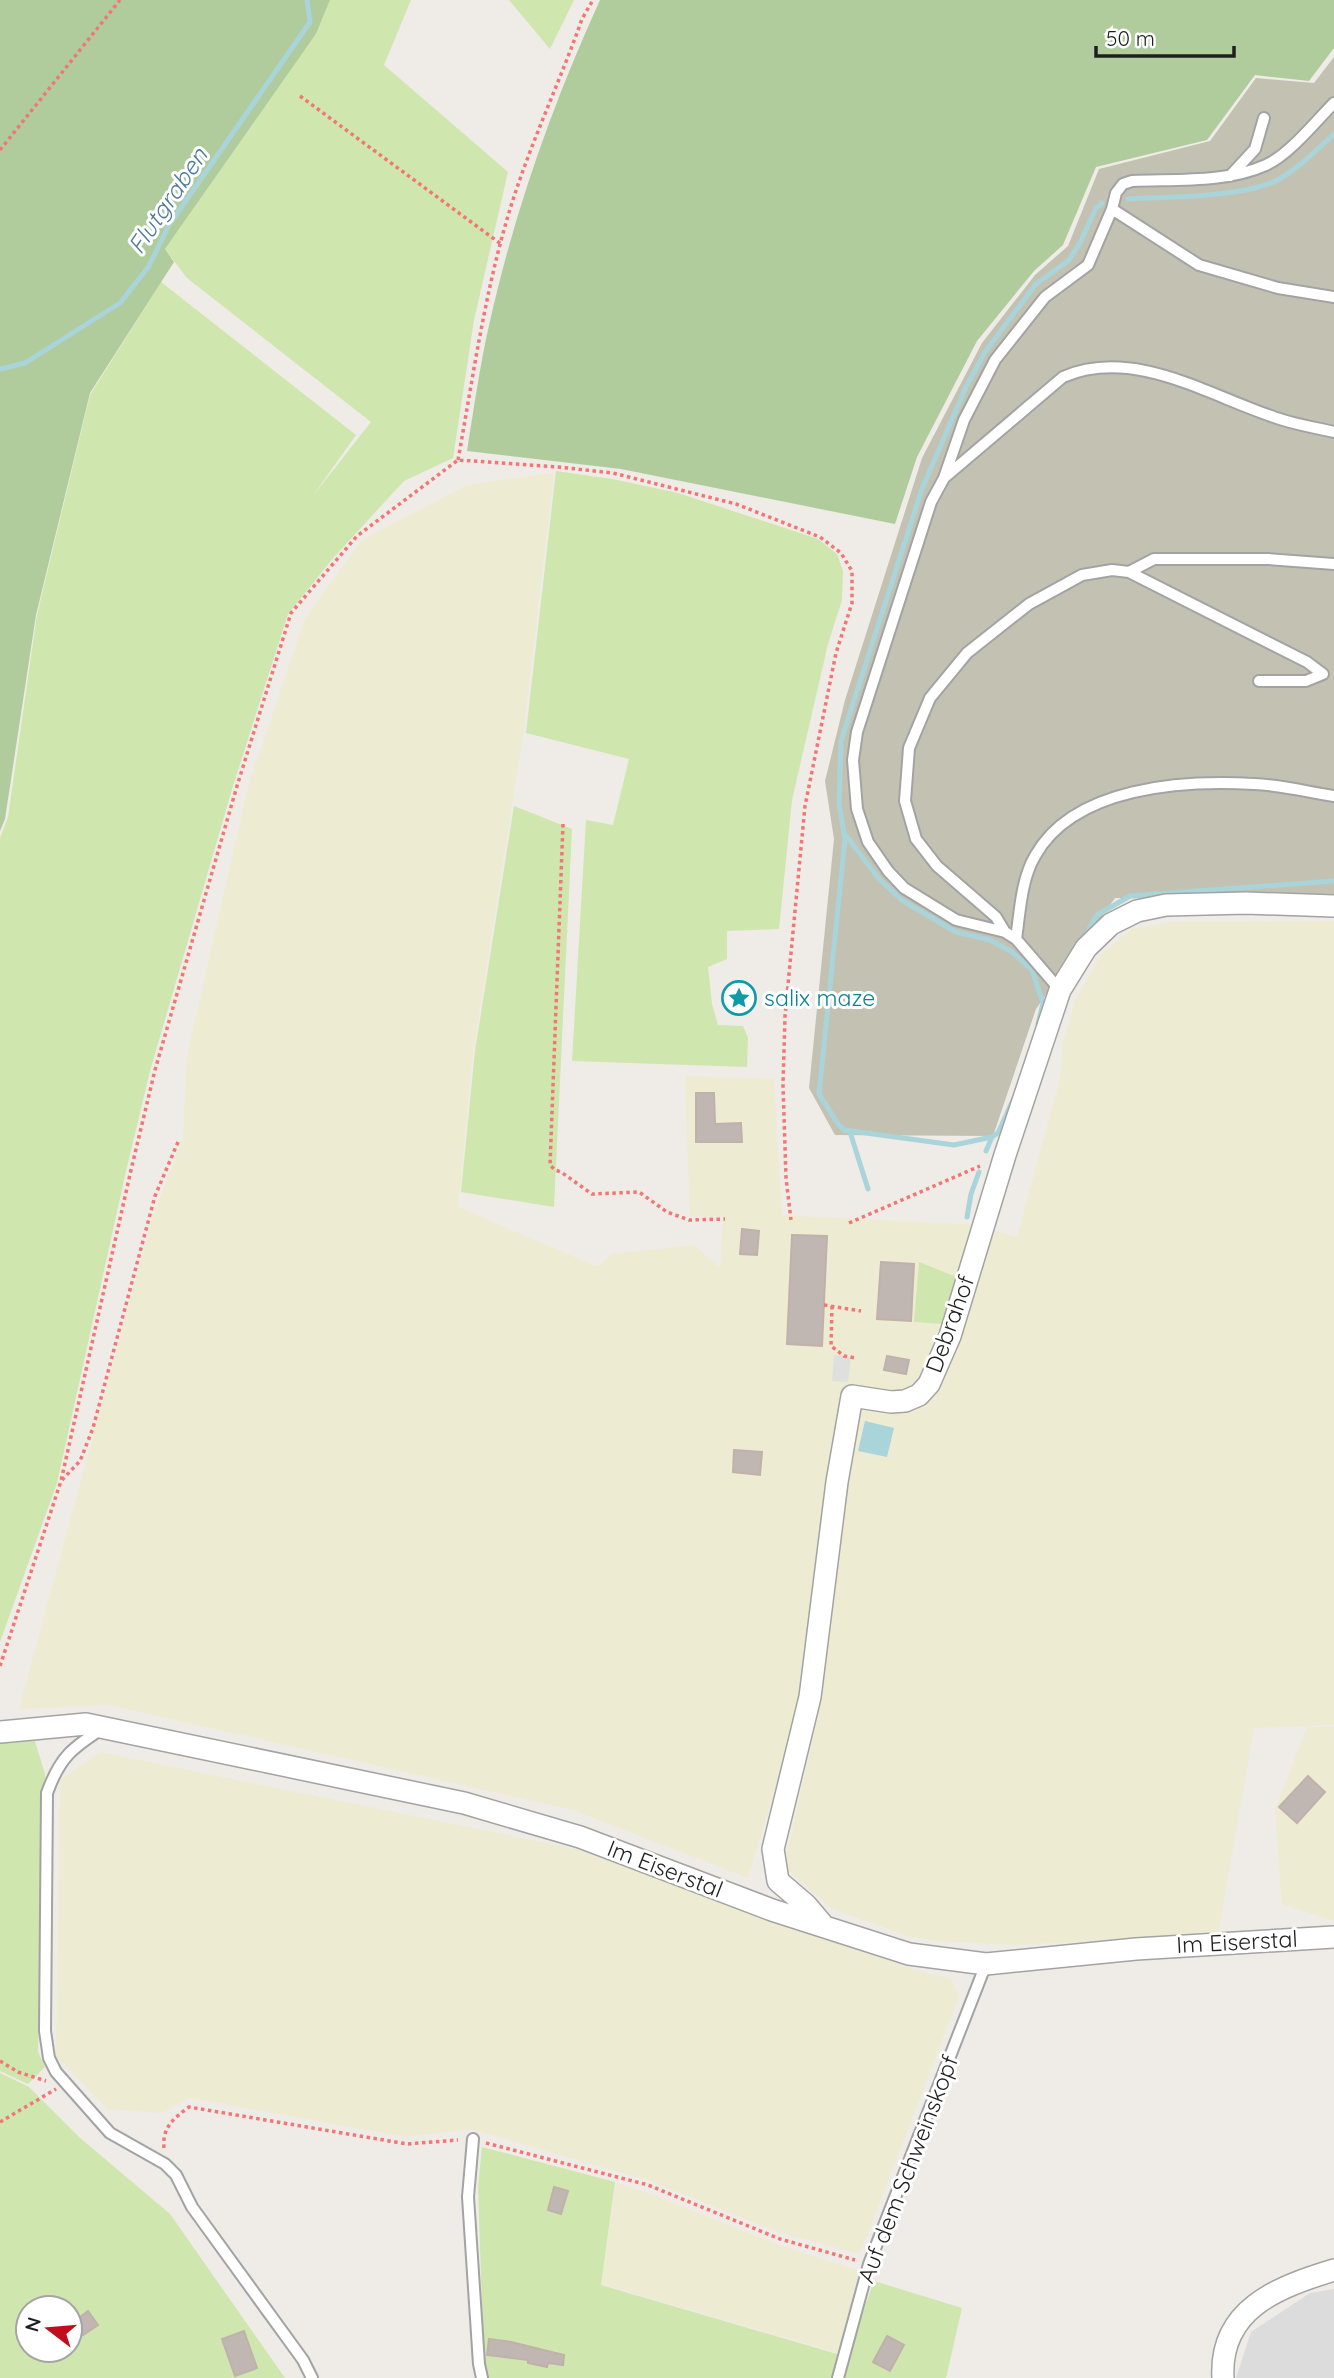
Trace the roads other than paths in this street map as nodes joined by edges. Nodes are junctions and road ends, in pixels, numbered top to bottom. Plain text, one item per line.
1 (1334, 103) edge
2 (1264, 118) dead end
3 (1230, 176) junction
4 (1112, 209) junction
5 (1334, 297) edge
6 (1334, 432) edge
7 (944, 478) junction
8 (1334, 564) edge
9 (1129, 572) junction
10 (1259, 681) dead end
11 (1334, 796) edge
12 (1334, 906) edge
13 (1005, 932) junction
14 (1016, 939) junction
15 (1060, 990) junction
16 (105, 1727) junction
17 (0, 1732) edge
18 (822, 1925) junction
19 (1334, 1937) edge
20 (986, 1964) junction
21 (473, 2139) road end
22 (1334, 2270) edge
23 (312, 2378) edge
24 (482, 2378) edge
25 (838, 2378) edge
26 (1223, 2378) edge

1 - 3 lane
2 - 3 lane
3 - 4 lane
4 - 5 lane
4 - 7 lane
6 - 7 lane
7 - 13 lane
8 - 9 lane
9 - 10 lane
9 - 13 lane
11 - 14 lane
12 - 15 street, Debrahof
13 - 14 lane
14 - 15 lane
15 - 18 street, Debrahof
16 - 17 street, Im Eiserstal
16 - 18 street, Im Eiserstal
16 - 23 lane
18 - 20 street, Im Eiserstal
19 - 20 street, Im Eiserstal
20 - 25 lane, Auf dem Schweinskopf
21 - 24 lane
22 - 26 street

